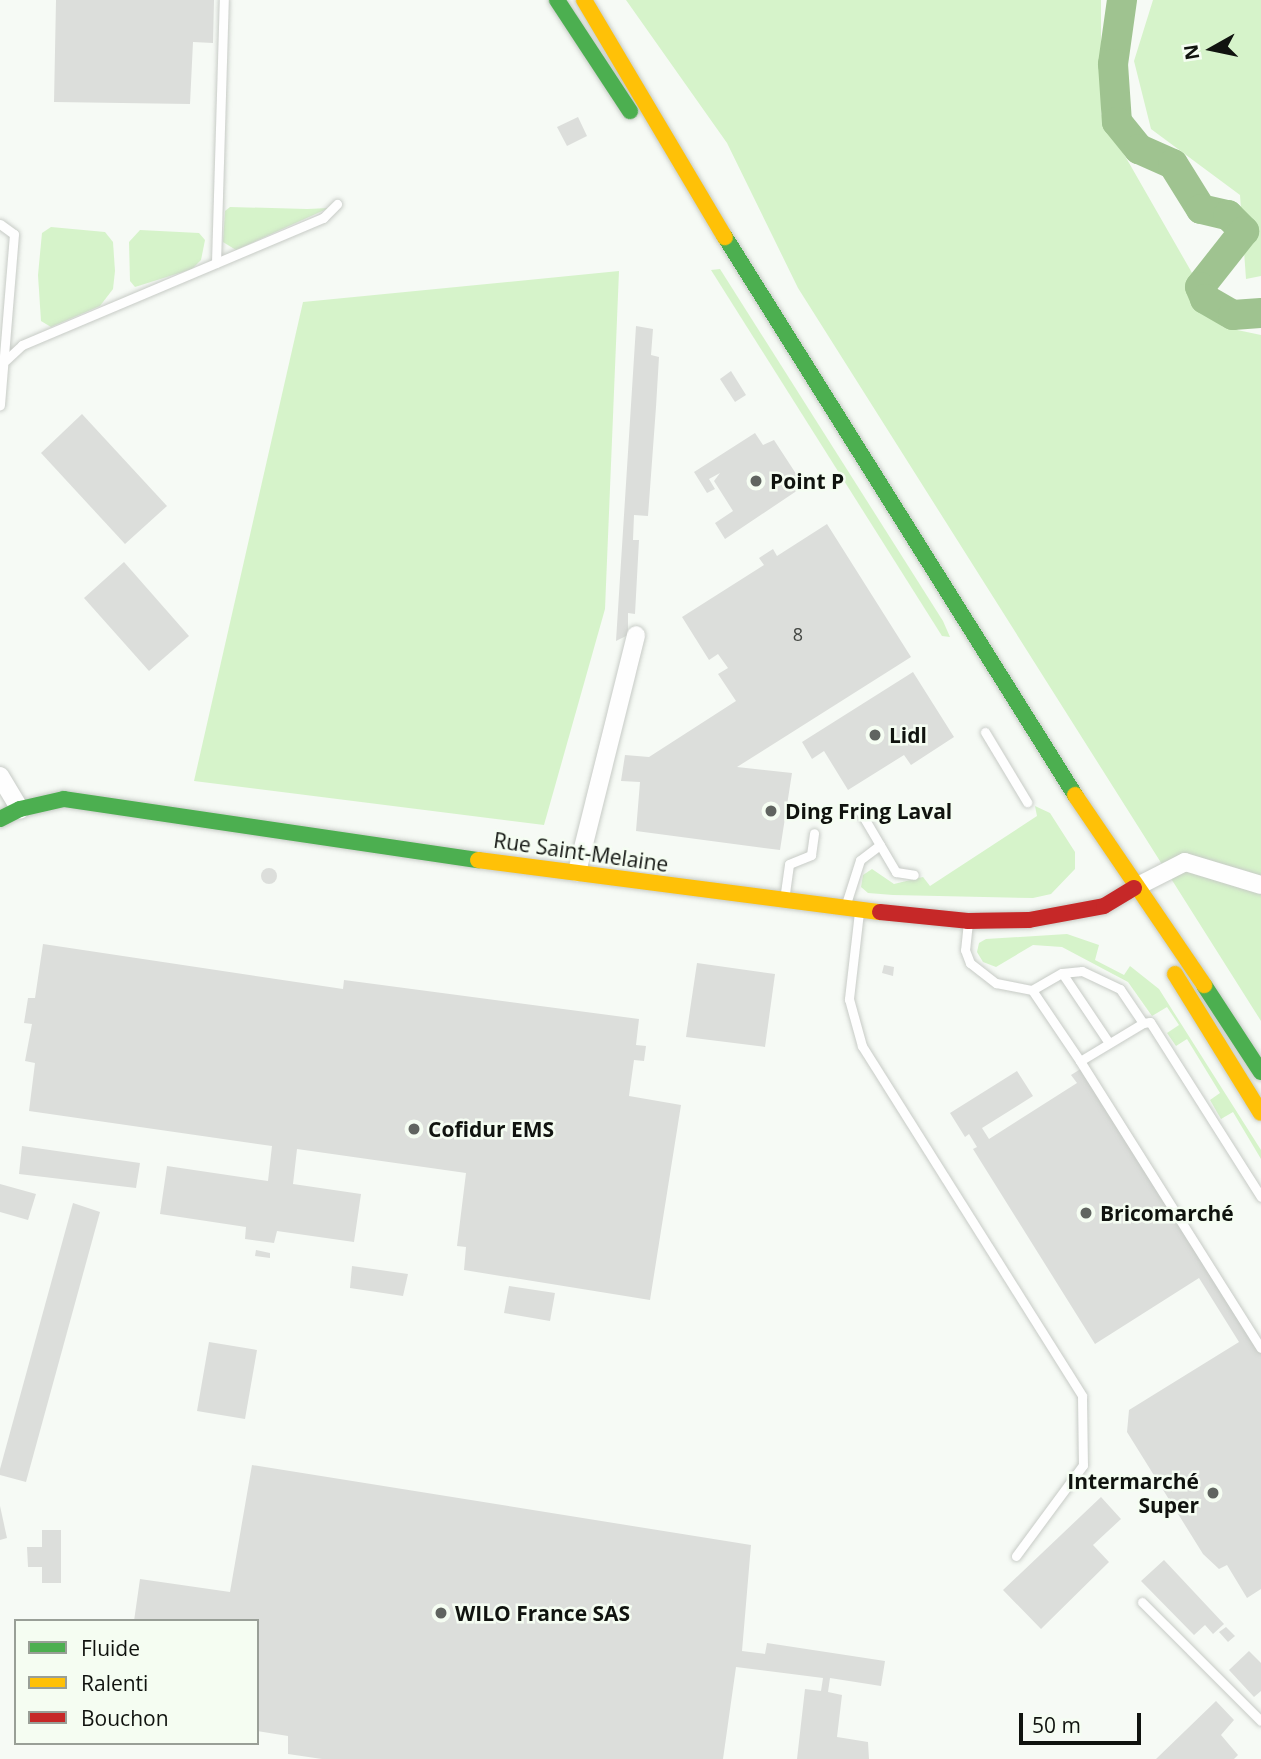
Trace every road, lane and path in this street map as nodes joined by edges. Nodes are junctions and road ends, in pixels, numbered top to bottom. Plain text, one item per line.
1 (224, 0) edge
2 (557, 0) edge
3 (583, 0) edge
4 (337, 204) dead end
5 (0, 223) edge
6 (216, 263) junction
7 (783, 336) junction
8 (6, 360) junction
9 (0, 405) edge
10 (636, 635) dead end
11 (985, 732) dead end
12 (0, 776) edge
13 (1027, 802) dead end
14 (20, 809) junction
15 (860, 811) dead end
16 (0, 819) edge
17 (814, 833) dead end
18 (880, 845) junction
19 (578, 872) junction
20 (914, 875) dead end
21 (1261, 885) edge
22 (1134, 888) junction
23 (784, 901) junction
24 (852, 910) junction
25 (968, 920) junction
26 (1062, 973) junction
27 (1032, 990) junction
28 (1143, 1023) junction
29 (1109, 1043) junction
30 (1080, 1061) junction
31 (1261, 1072) edge
32 (1261, 1113) edge
33 (1261, 1197) edge
34 (1261, 1348) edge
35 (1016, 1556) dead end
36 (1142, 1602) dead end
37 (1261, 1721) edge

1 - 6 lane
2 - 7 main road
3 - 7 main road
4 - 6 lane
5 - 8 lane
6 - 8 lane
7 - 22 main road
8 - 9 lane
10 - 19 street
11 - 13 lane
12 - 14 street
14 - 16 main road, Rue Saint-Melaine
14 - 19 main road, Rue Saint-Melaine
15 - 18 lane
17 - 23 lane
18 - 20 lane
18 - 24 lane
19 - 23 main road, Rue Saint-Melaine
21 - 22 street
22 - 25 main road, Rue Saint-Melaine
22 - 31 main road
22 - 32 main road
23 - 24 main road, Rue Saint-Melaine
24 - 25 main road, Rue Saint-Melaine
24 - 35 lane
25 - 27 lane
26 - 27 lane
26 - 28 lane
26 - 29 lane
27 - 30 lane
28 - 29 lane
28 - 33 lane
29 - 30 lane
30 - 34 lane
36 - 37 lane

